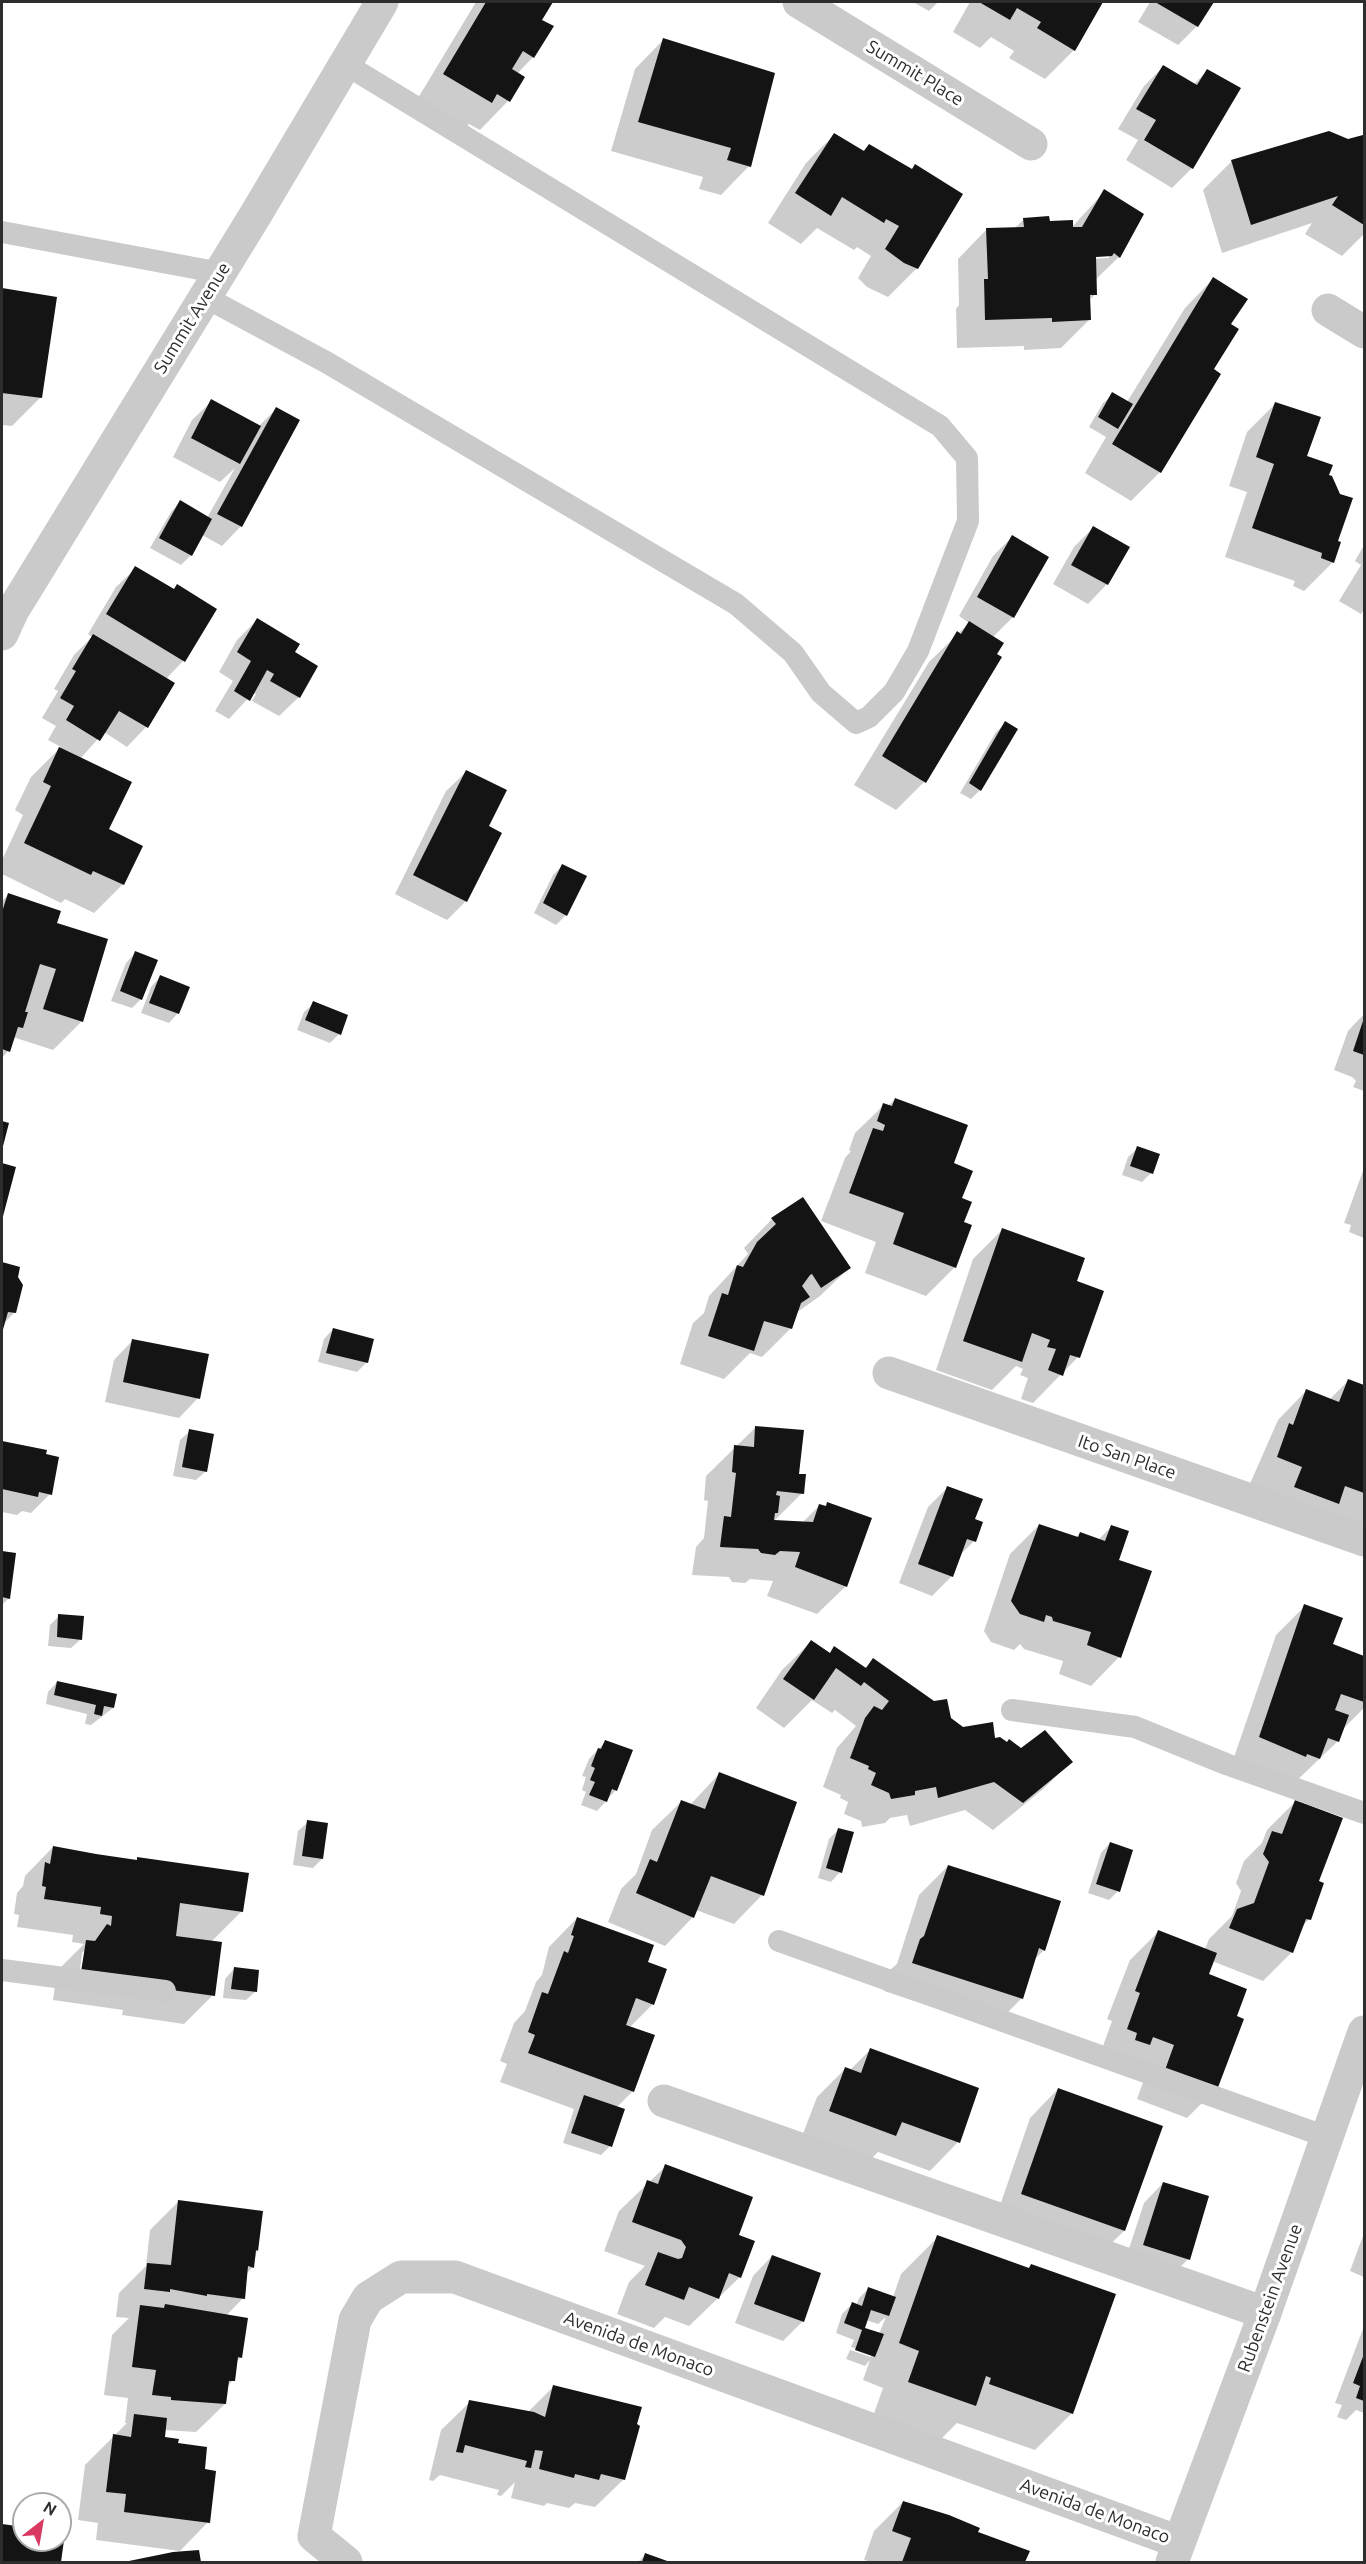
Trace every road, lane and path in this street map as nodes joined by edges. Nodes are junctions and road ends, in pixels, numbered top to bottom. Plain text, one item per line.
1 (382, 2) edge
2 (799, 2) edge
3 (345, 64) junction
4 (1031, 144) dead end
5 (2, 232) edge
6 (213, 285) junction
7 (1328, 310) dead end
8 (1365, 332) edge
9 (2, 634) edge
10 (889, 1373) dead end
11 (1365, 1540) edge
12 (1012, 1710) dead end
13 (1365, 1813) edge
14 (779, 1941) dead end
15 (2, 1970) edge
16 (165, 1991) dead end
17 (1362, 2046) edge
18 (664, 2101) dead end
19 (1327, 2137) junction
20 (1265, 2313) junction
21 (1175, 2552) edge
22 (346, 2562) edge

1 - 3 street, Summit Avenue
2 - 4 street, Summit Place
3 - 6 street, Summit Avenue
3 - 6 lane
5 - 6 lane
6 - 9 street, Summit Avenue
7 - 8 street
10 - 11 street, Ito San Place
12 - 13 lane
14 - 19 lane
15 - 16 lane
17 - 19 street, Rubenstein Avenue
18 - 20 street
19 - 20 street, Rubenstein Avenue
20 - 21 street, Rubenstein Avenue
21 - 22 street, Avenida de Monaco

